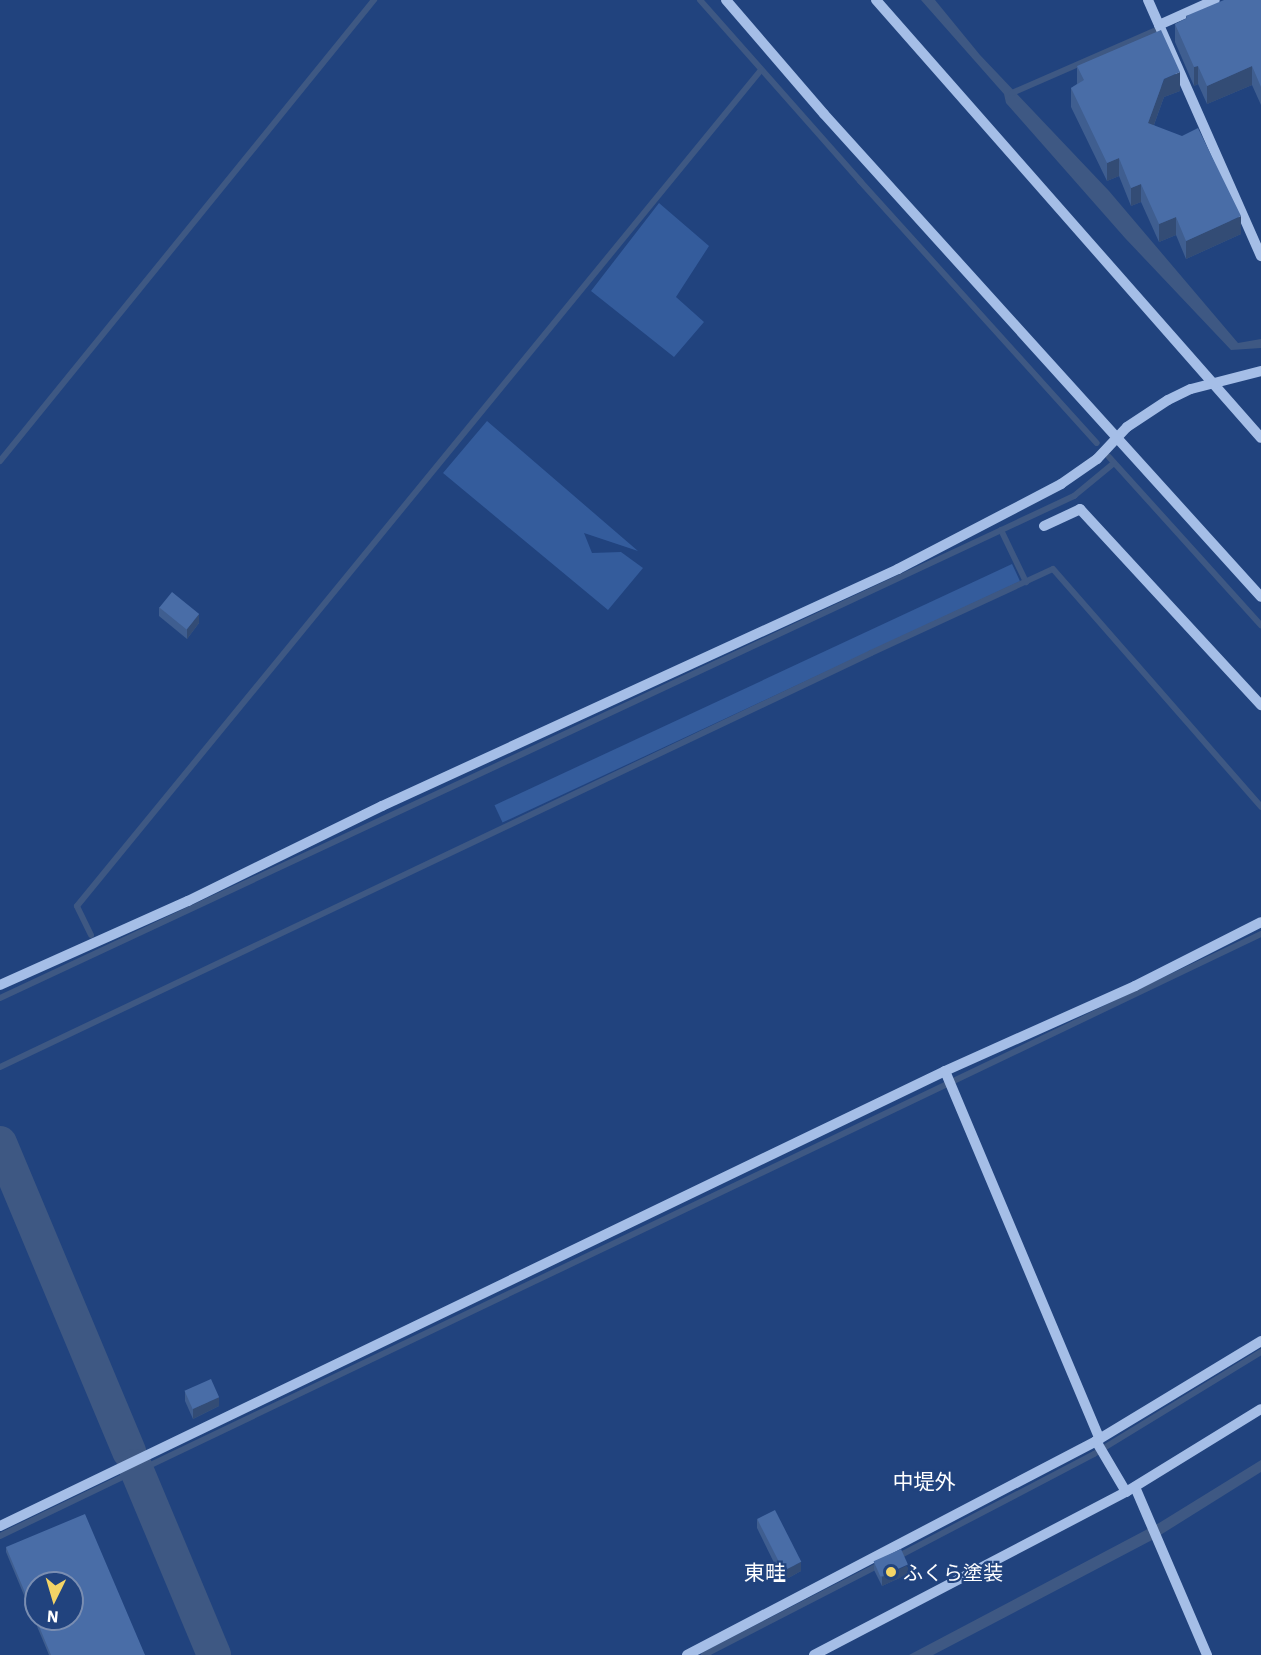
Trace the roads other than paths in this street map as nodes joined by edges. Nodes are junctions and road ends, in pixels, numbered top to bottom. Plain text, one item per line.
1 (726, 0) edge
2 (876, 0) edge
3 (1148, 0) edge
4 (1215, 0) edge
5 (1159, 25) junction
6 (1261, 256) edge
7 (1261, 371) edge
8 (1214, 385) junction
9 (1117, 437) junction
10 (1261, 438) edge
11 (1044, 526) dead end
12 (1261, 597) edge
13 (1261, 705) edge
14 (1261, 922) edge
15 (0, 985) edge
16 (949, 1078) junction
17 (1261, 1341) edge
18 (1261, 1409) edge
19 (1100, 1445) junction
20 (1131, 1490) junction
21 (0, 1526) edge
22 (687, 1655) edge
23 (814, 1655) edge
24 (1207, 1655) edge

1 - 9 street
2 - 8 street
3 - 5 street
4 - 5 street
5 - 6 street
7 - 8 street
8 - 9 street
8 - 10 street
9 - 12 street
9 - 15 street
11 - 13 street
14 - 16 street
16 - 19 street
16 - 21 street
17 - 19 street
18 - 20 street
19 - 20 street
19 - 22 street
20 - 23 street
20 - 24 street

